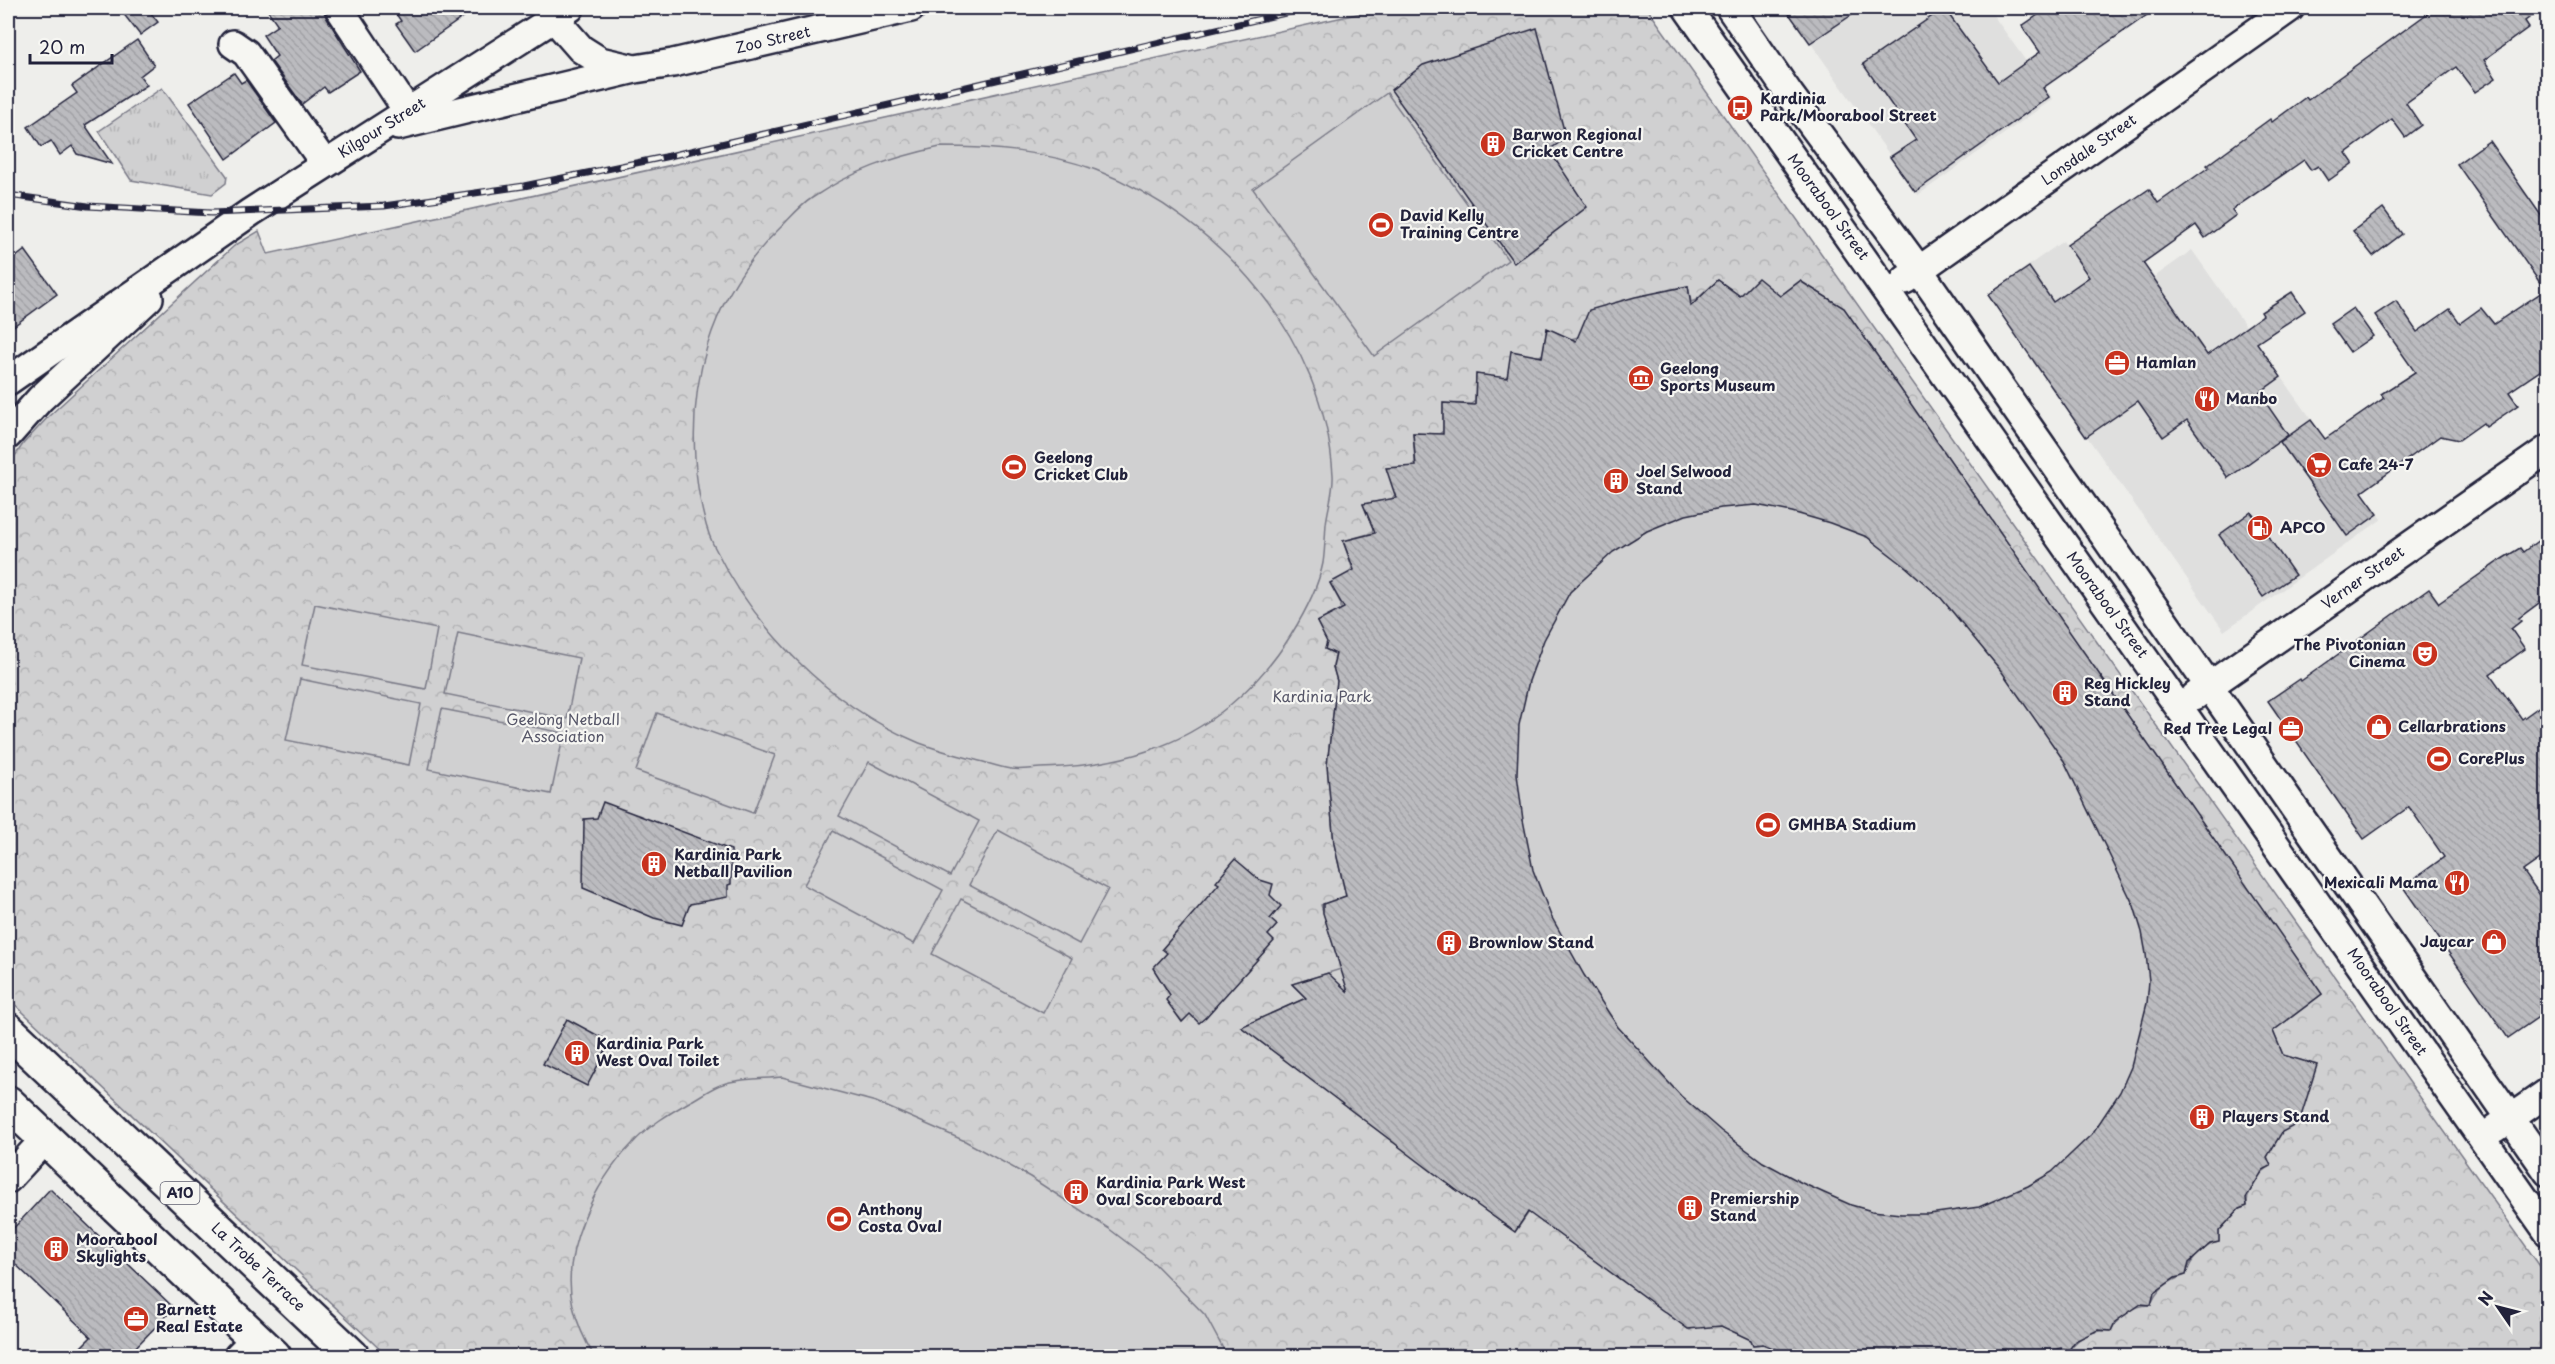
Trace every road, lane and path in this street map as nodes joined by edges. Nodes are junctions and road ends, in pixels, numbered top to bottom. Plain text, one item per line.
1 (339, 8) edge
2 (911, 8) edge
3 (1687, 8) edge
4 (1730, 8) edge
5 (2290, 8) edge
6 (556, 11) edge
7 (242, 44) dead end
8 (634, 69) junction
9 (408, 112) junction
10 (378, 131) junction
11 (325, 164) junction
12 (196, 250) junction
13 (1919, 270) junction
14 (1887, 292) junction
15 (8, 381) edge
16 (8, 435) edge
17 (2547, 449) edge
18 (2209, 686) junction
19 (2179, 706) junction
20 (8, 1030) edge
21 (2547, 1092) edge
22 (8, 1103) edge
23 (2510, 1119) junction
24 (45, 1139) junction
25 (2482, 1139) junction
26 (2547, 1172) edge
27 (8, 1179) edge
28 (2547, 1232) edge
29 (256, 1350) edge
30 (352, 1356) edge

1 - 9 street
2 - 8 street, Zoo Street
3 - 14 street, Moorabool Street
4 - 13 street
5 - 13 street, Lonsdale Street
6 - 8 street, Zoo Street
6 - 9 street, Kilgour Street
7 - 11 street
8 - 10 street, Zoo Street
9 - 10 street, Kilgour Street
10 - 11 street, Kilgour Street
11 - 12 street, Kilgour Street
12 - 15 street, Kilgour Street
12 - 16 street, Kilgour Street
13 - 14 street, Lonsdale Street
13 - 18 street
14 - 19 street, Moorabool Street
17 - 18 street, Verner Street
18 - 19 street, Verner Street
18 - 23 street
19 - 25 street, Moorabool Street
20 - 30 highway, La Trobe Terrace / A10
21 - 23 street
22 - 24 highway
23 - 25 street
23 - 26 street
24 - 27 street
24 - 29 highway
25 - 28 street, Moorabool Street

